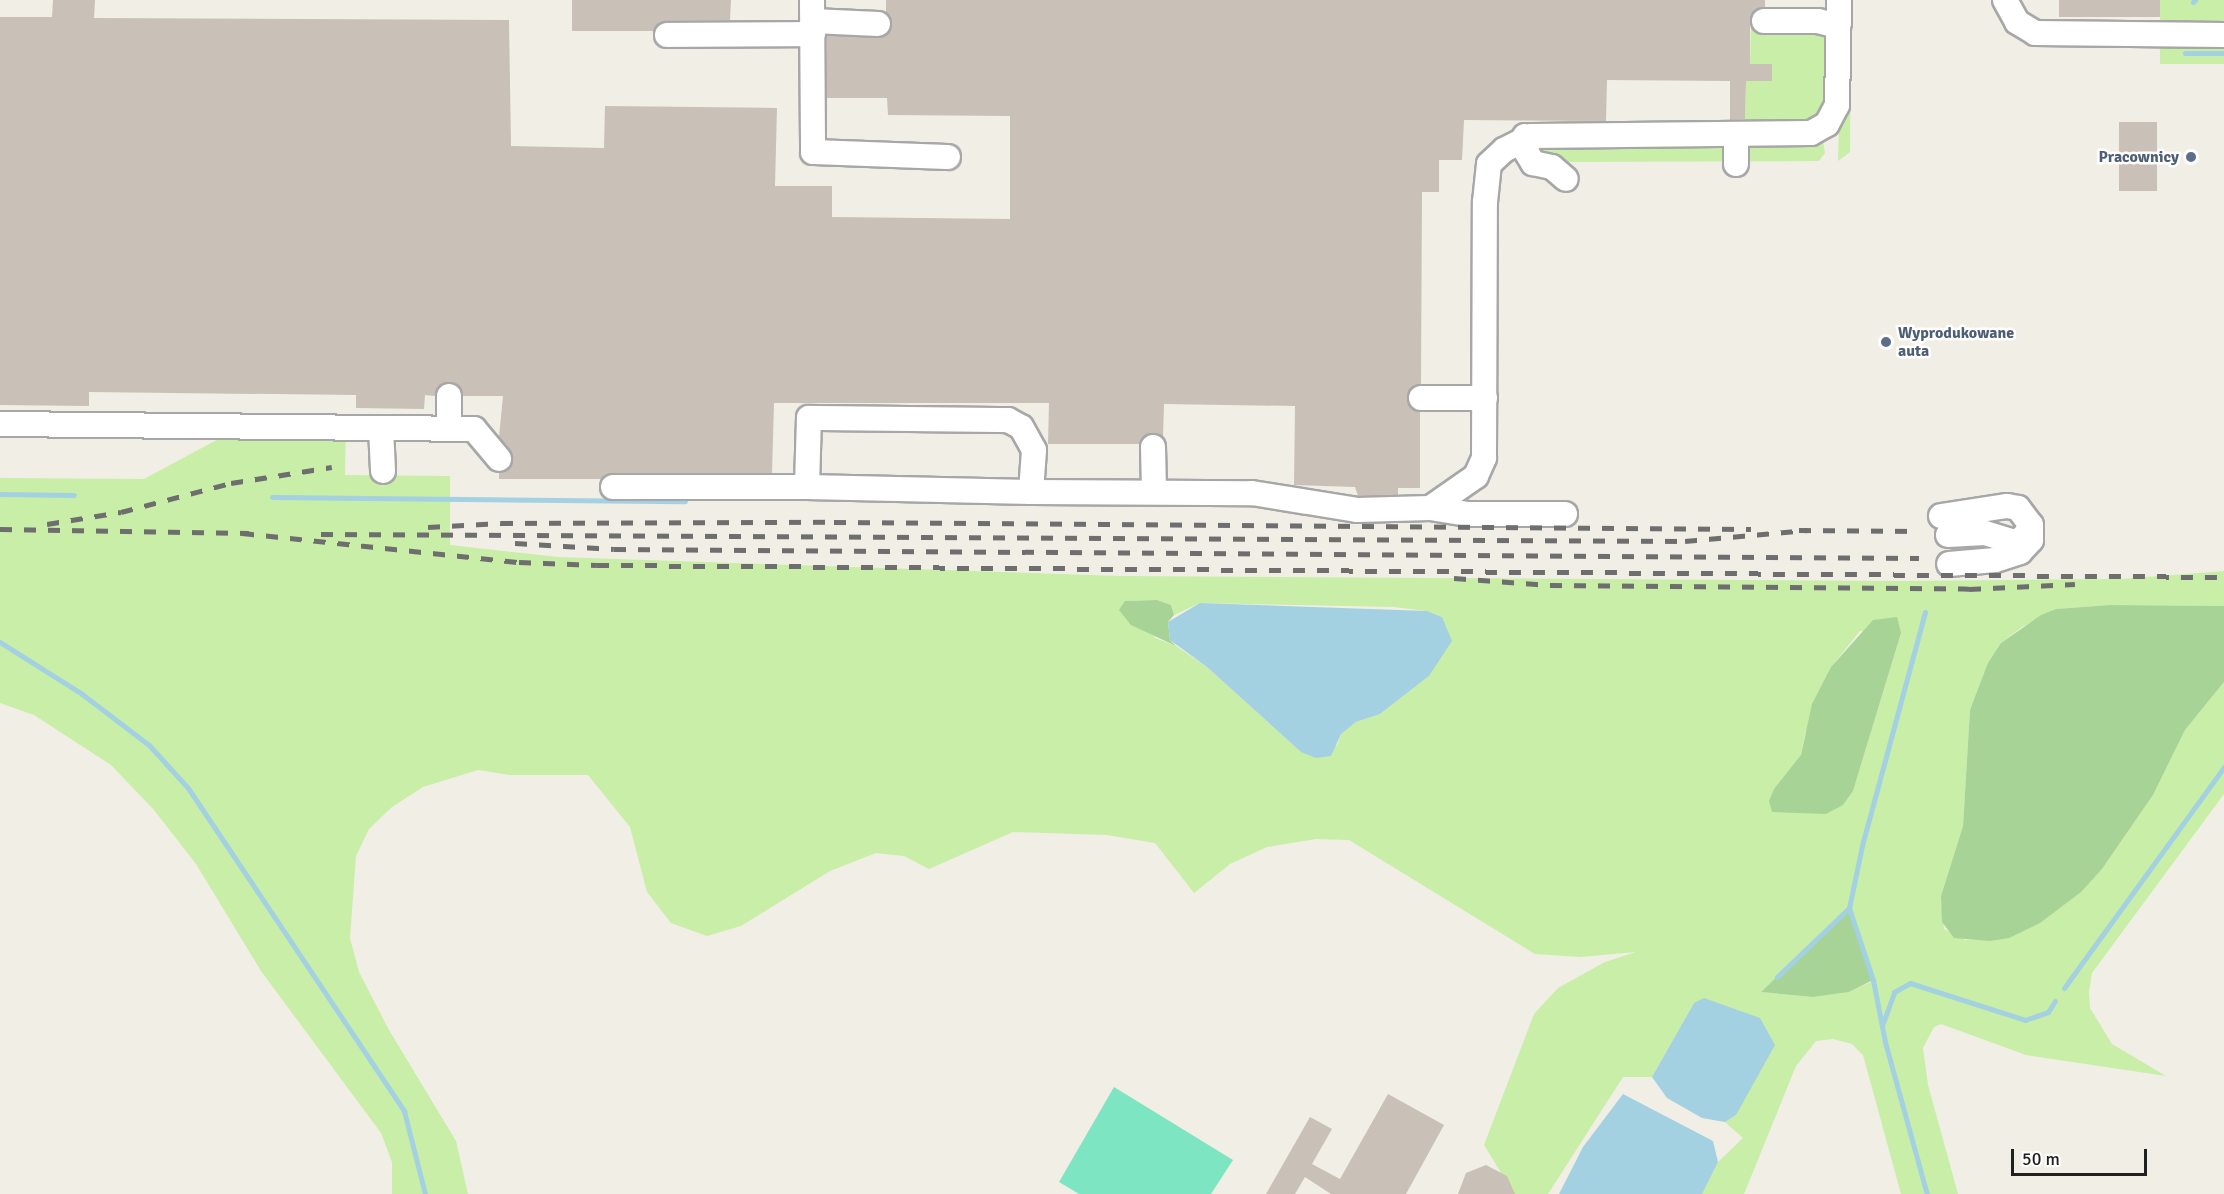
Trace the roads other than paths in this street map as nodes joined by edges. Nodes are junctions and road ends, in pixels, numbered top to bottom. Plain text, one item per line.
1 (1839, 0) edge
2 (2005, 0) edge
3 (813, 18) edge
4 (1764, 21) dead end
5 (878, 24) dead end
6 (1838, 26) junction
7 (667, 35) dead end
8 (2224, 35) edge
9 (1525, 136) junction
10 (1736, 137) junction
11 (948, 157) dead end
12 (1736, 164) dead end
13 (1566, 179) dead end
14 (449, 396) dead end
15 (1421, 398) dead end
16 (1485, 398) junction
17 (0, 424) edge
18 (381, 428) junction
19 (449, 428) junction
20 (1152, 447) dead end
21 (499, 459) dead end
22 (383, 471) dead end
23 (613, 487) dead end
24 (807, 487) junction
25 (1154, 491) junction
26 (1031, 492) junction
27 (1430, 508) junction
28 (1565, 514) dead end
29 (1945, 526) dead end
30 (1949, 564) dead end

1 - 6 lane
2 - 8 lane
3 - 5 lane
3 - 7 lane
3 - 11 lane
4 - 6 lane
6 - 10 lane
9 - 10 lane
9 - 13 lane
9 - 16 lane
10 - 12 lane
14 - 19 lane
15 - 16 lane
16 - 27 lane
17 - 18 lane
18 - 19 lane
18 - 22 lane
19 - 21 lane
20 - 25 lane
23 - 24 lane
24 - 26 lane
24 - 26 lane
25 - 26 lane
25 - 27 lane
27 - 28 lane
29 - 30 lane

